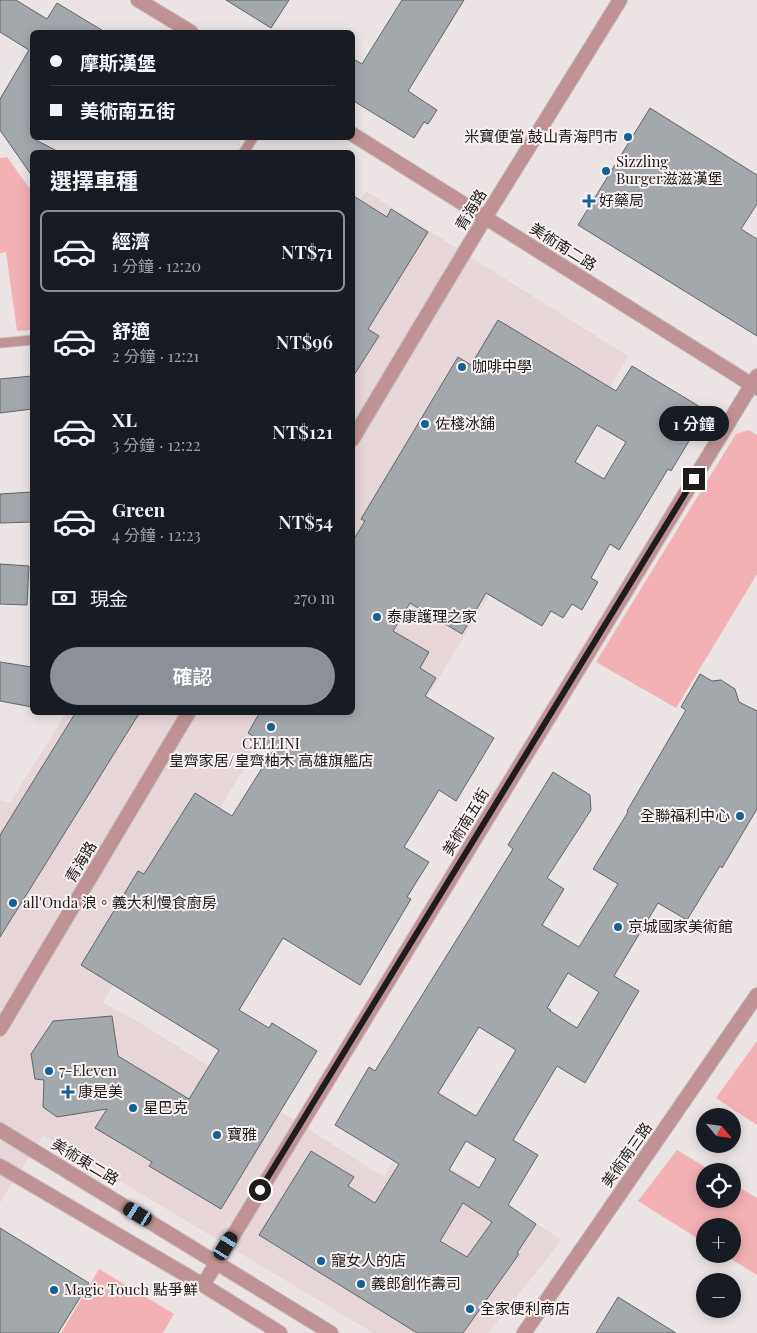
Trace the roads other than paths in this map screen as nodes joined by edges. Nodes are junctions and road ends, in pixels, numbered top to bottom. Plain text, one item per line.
1 (138, 0) edge
2 (620, 0) edge
3 (187, 30) edge
4 (355, 136) edge
5 (485, 218) junction
6 (30, 340) edge
7 (0, 343) edge
8 (755, 383) edge
9 (355, 435) edge
10 (187, 715) edge
11 (757, 995) edge
12 (0, 1029) edge
13 (0, 1130) edge
14 (0, 1166) edge
15 (217, 1262) junction
16 (203, 1285) junction
17 (280, 1333) edge
18 (331, 1333) edge
19 (524, 1333) edge

1 - 3 street
2 - 5 street, 青海路
4 - 5 street, 美術南二路
5 - 8 street, 美術南二路
5 - 9 street, 青海路
6 - 7 lane
8 - 15 street, 美術南五街
10 - 12 street, 青海路
11 - 19 street, 美術南三路
13 - 15 street, 美術東二路
14 - 16 street
15 - 16 street, 美術南五街
15 - 18 street, 美術東二路
16 - 17 street

